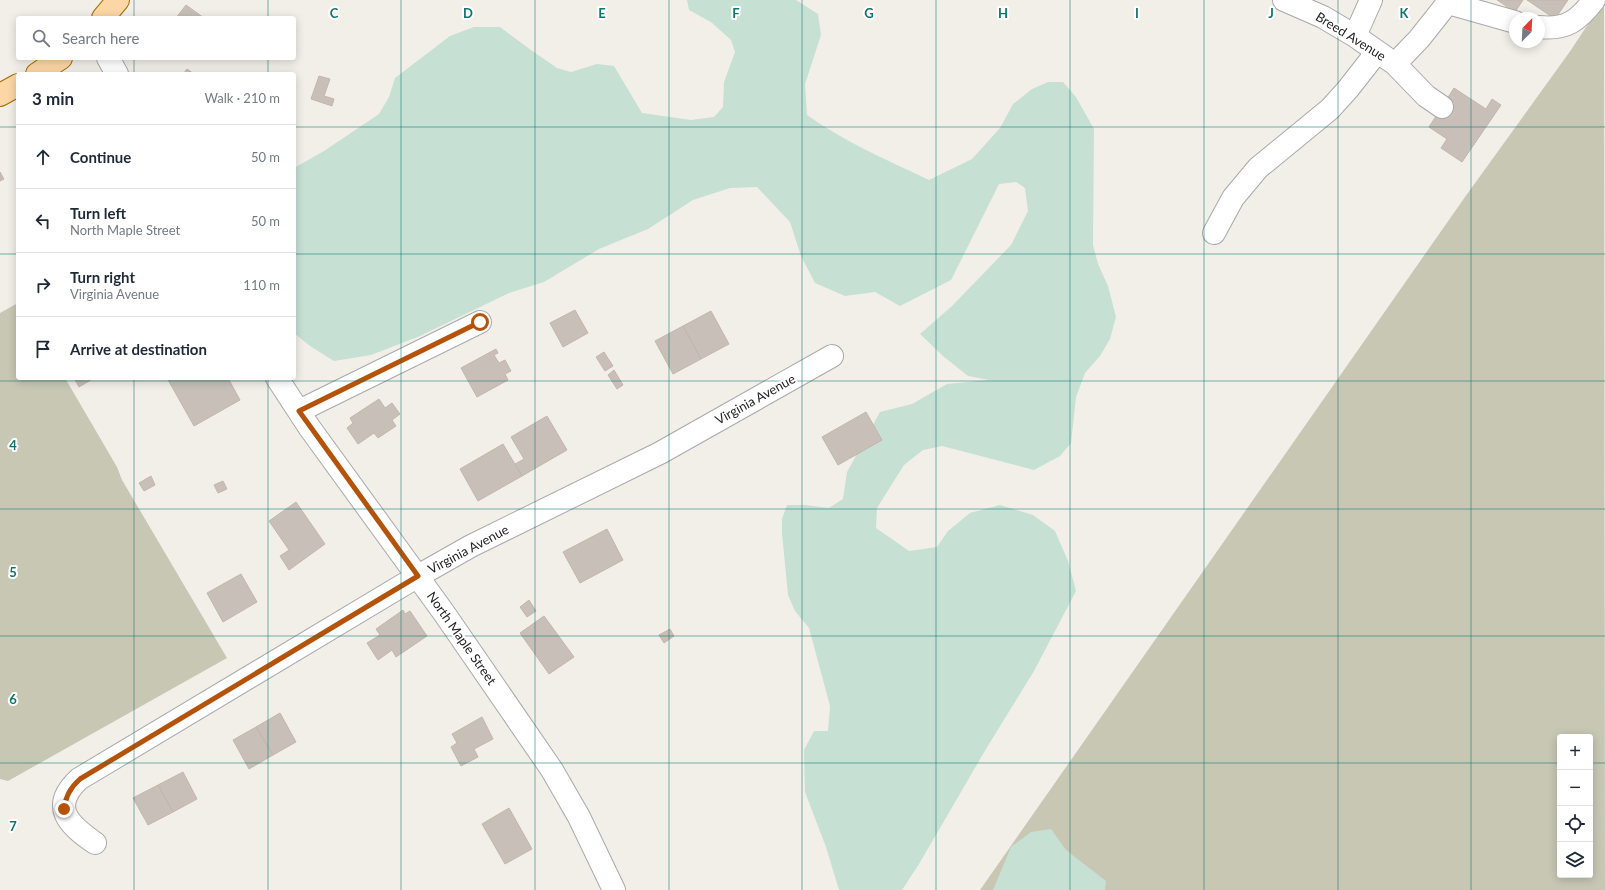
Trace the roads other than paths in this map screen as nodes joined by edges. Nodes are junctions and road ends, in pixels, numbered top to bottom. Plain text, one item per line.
1 (118, 0) edge
2 (1284, 0) edge
3 (1371, 0) edge
4 (1594, 0) edge
5 (1449, 2) edge
6 (1316, 6) edge
7 (105, 16) edge
8 (1509, 20) edge
9 (1545, 27) edge
10 (1355, 36) junction
11 (1377, 52) junction
12 (58, 60) edge
13 (109, 60) edge
14 (1395, 64) junction
15 (39, 72) edge
16 (116, 72) edge
17 (16, 86) edge
18 (0, 95) edge
19 (1442, 107) dead end
20 (1214, 233) dead end
21 (480, 322) dead end
22 (832, 356) dead end
23 (278, 380) edge
24 (299, 411) junction
25 (418, 576) junction
26 (95, 843) dead end
27 (614, 890) edge

1 - 7 main road
2 - 6 street, Breed Avenue
3 - 10 street
4 - 9 street
5 - 8 street
5 - 14 street
6 - 10 street, Breed Avenue
10 - 11 street, Breed Avenue
11 - 14 street, Breed Avenue
11 - 20 street
12 - 15 main road
13 - 16 street
14 - 19 street, Breed Avenue
17 - 18 main road
21 - 24 street
22 - 25 street, Virginia Avenue
23 - 24 street, North Maple Street
24 - 25 street, North Maple Street
25 - 26 street, Virginia Avenue
25 - 27 street, North Maple Street

